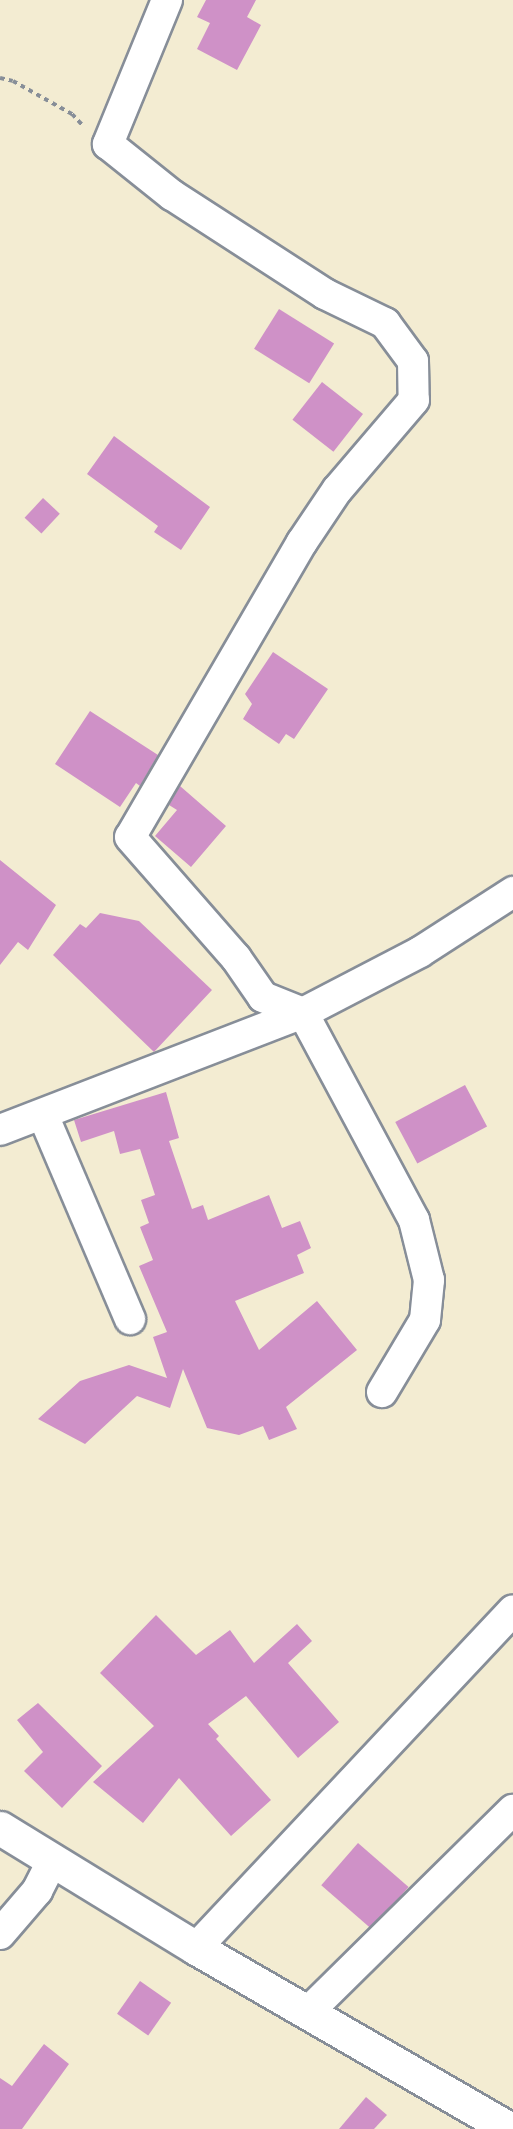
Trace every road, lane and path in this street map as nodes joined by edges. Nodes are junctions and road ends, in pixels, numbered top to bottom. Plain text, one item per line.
1 (167, 0) edge
2 (0, 78) edge
3 (108, 144) junction
4 (513, 892) edge
5 (303, 1013) junction
6 (43, 1115) junction
7 (0, 1130) edge
8 (129, 1319) dead end
9 (382, 1392) dead end
10 (509, 1623) edge
11 (513, 1810) edge
12 (0, 1828) edge
13 (53, 1860) junction
14 (0, 1934) edge
15 (196, 1948) junction
16 (308, 2012) junction
17 (509, 2129) edge

1 - 3 street
2 - 3 path
3 - 5 street
4 - 5 street
5 - 6 street
5 - 9 street
6 - 7 street
6 - 8 street
10 - 15 street
11 - 16 street
12 - 13 street
13 - 14 street
13 - 15 street
15 - 16 street
16 - 17 street

